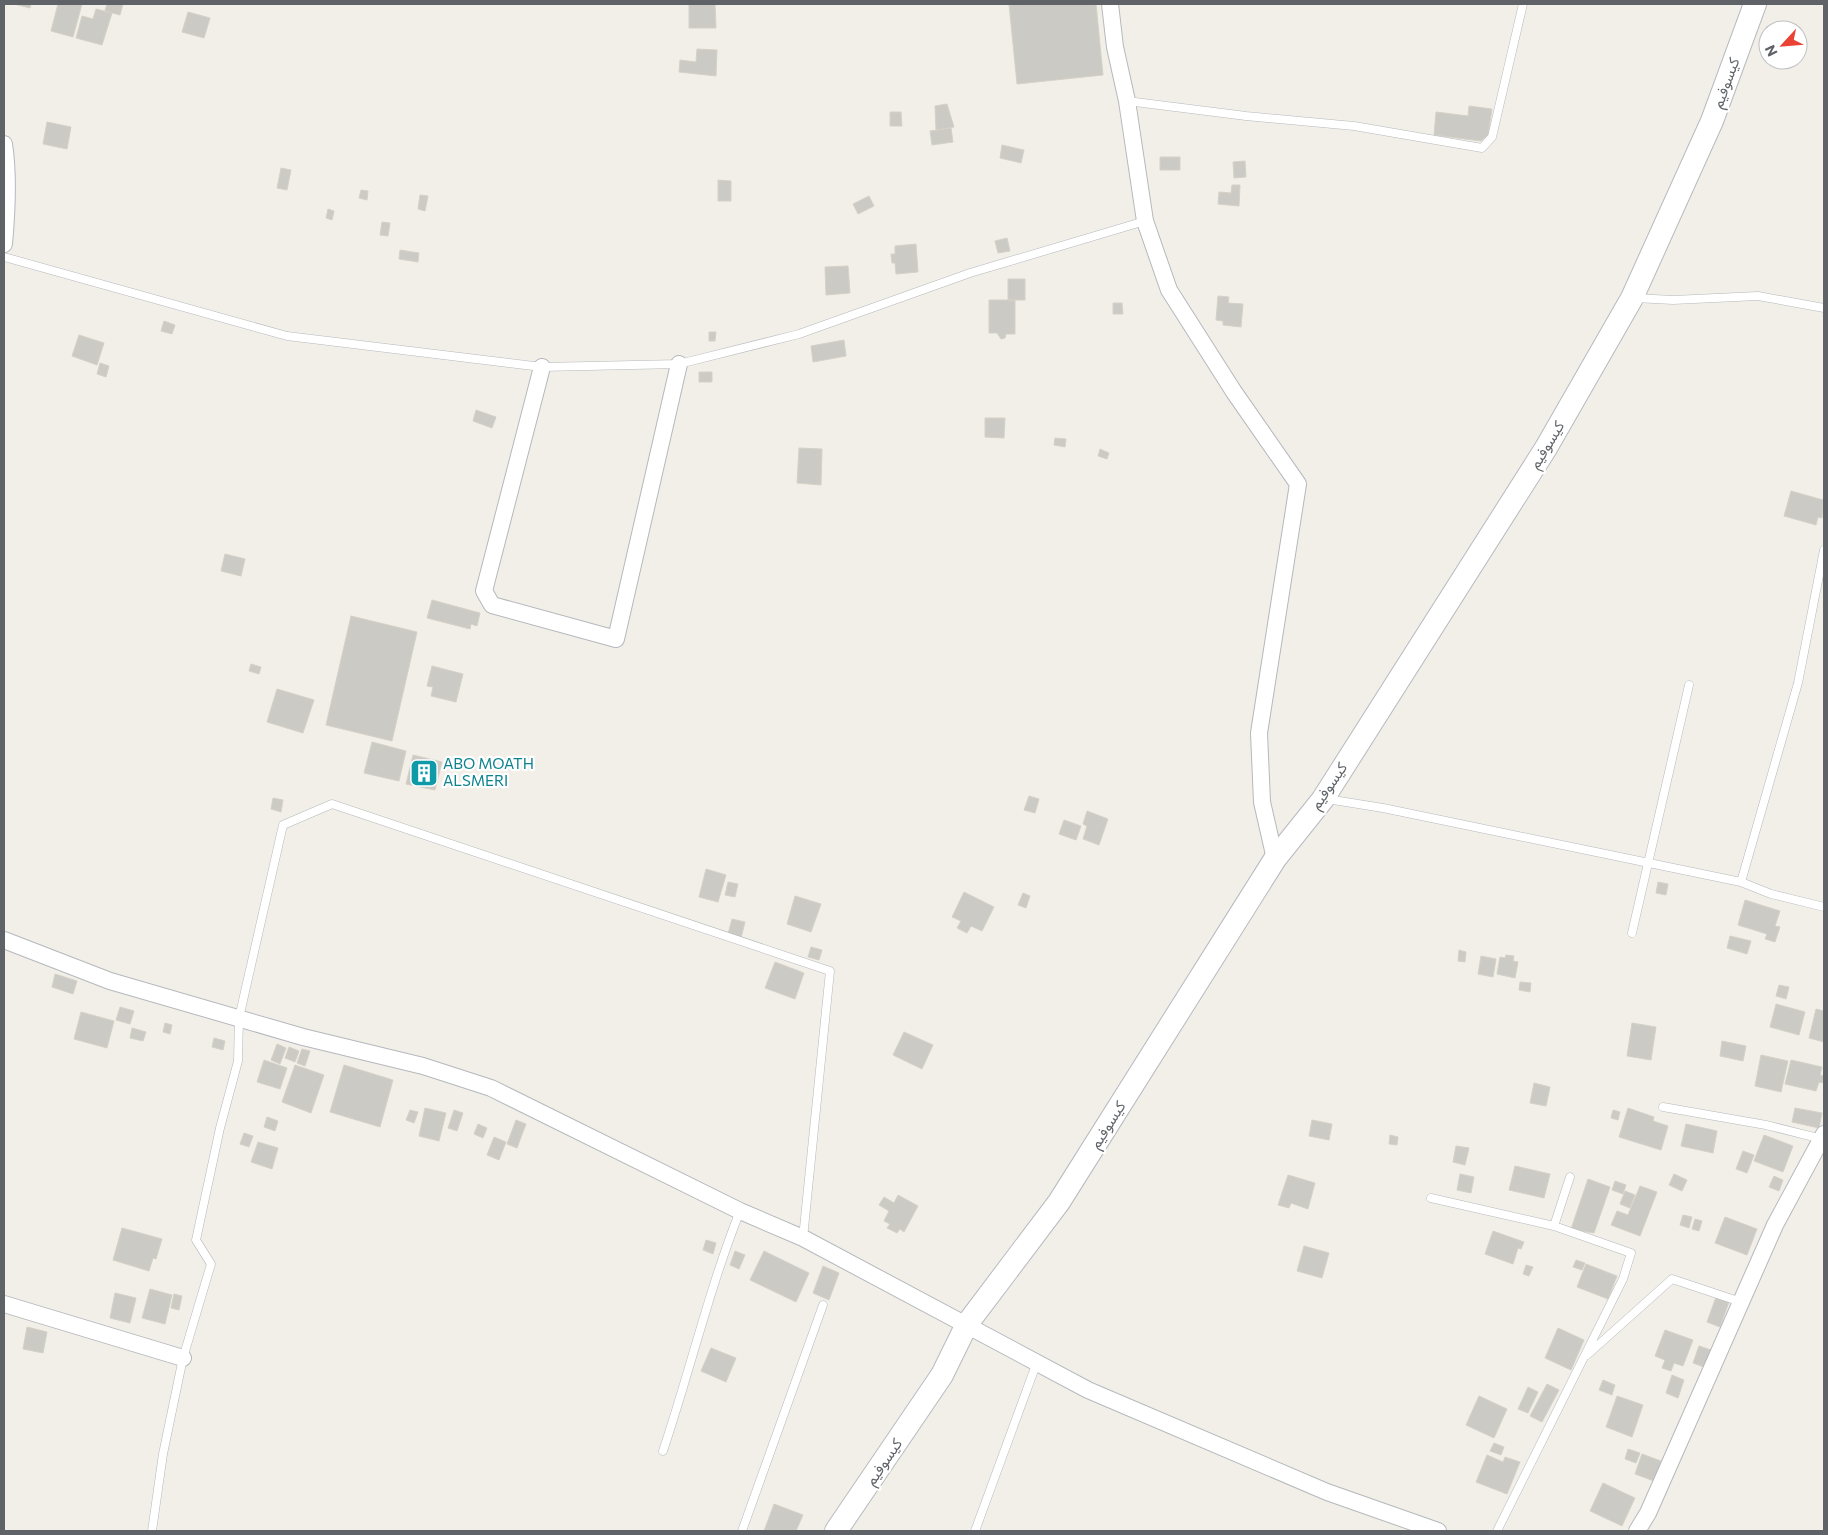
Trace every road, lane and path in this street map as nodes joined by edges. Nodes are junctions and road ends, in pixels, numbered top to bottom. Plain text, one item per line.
1 (1110, 4) edge
2 (1523, 4) edge
3 (1755, 4) edge
4 (1127, 101) junction
5 (4, 144) edge
6 (1144, 221) junction
7 (4, 244) edge
8 (4, 256) edge
9 (1632, 298) junction
10 (1824, 308) edge
11 (679, 364) junction
12 (542, 367) junction
13 (1824, 550) edge
14 (1689, 685) dead end
15 (1323, 799) junction
16 (1275, 859) junction
17 (1648, 863) junction
18 (1741, 882) junction
19 (1824, 908) edge
20 (1632, 933) dead end
21 (4, 940) edge
22 (239, 1018) junction
23 (1663, 1106) dead end
24 (1823, 1136) edge
25 (1570, 1177) dead end
26 (1431, 1198) dead end
27 (740, 1211) junction
28 (1554, 1226) junction
29 (803, 1238) junction
30 (1741, 1302) junction
31 (4, 1304) edge
32 (823, 1305) dead end
33 (967, 1324) junction
34 (184, 1358) junction
35 (1584, 1358) junction
36 (1037, 1362) junction
37 (663, 1451) dead end
38 (152, 1531) edge
39 (742, 1531) edge
40 (836, 1531) edge
41 (975, 1531) edge
42 (1438, 1531) edge
43 (1497, 1531) edge
44 (1637, 1531) edge

1 - 4 street
2 - 4 lane
3 - 9 street, كيسوفيم
4 - 6 street
5 - 7 street
6 - 11 lane
6 - 16 street
8 - 12 lane
9 - 10 lane
9 - 15 street, كيسوفيم
11 - 12 lane
11 - 12 street
13 - 18 lane
14 - 17 lane
15 - 16 street, كيسوفيم
15 - 17 lane
16 - 33 street, كيسوفيم
17 - 18 lane
17 - 20 lane
18 - 19 lane
21 - 22 street
22 - 27 street
22 - 29 lane
22 - 34 lane
23 - 24 lane
24 - 30 street
25 - 28 lane
26 - 28 lane
27 - 29 street
27 - 37 lane
28 - 35 lane
29 - 33 street
30 - 35 lane
30 - 44 street
31 - 34 street
32 - 39 lane
33 - 36 street
33 - 40 street, كيسوفيم
34 - 38 lane
35 - 43 lane
36 - 41 lane
36 - 42 street

